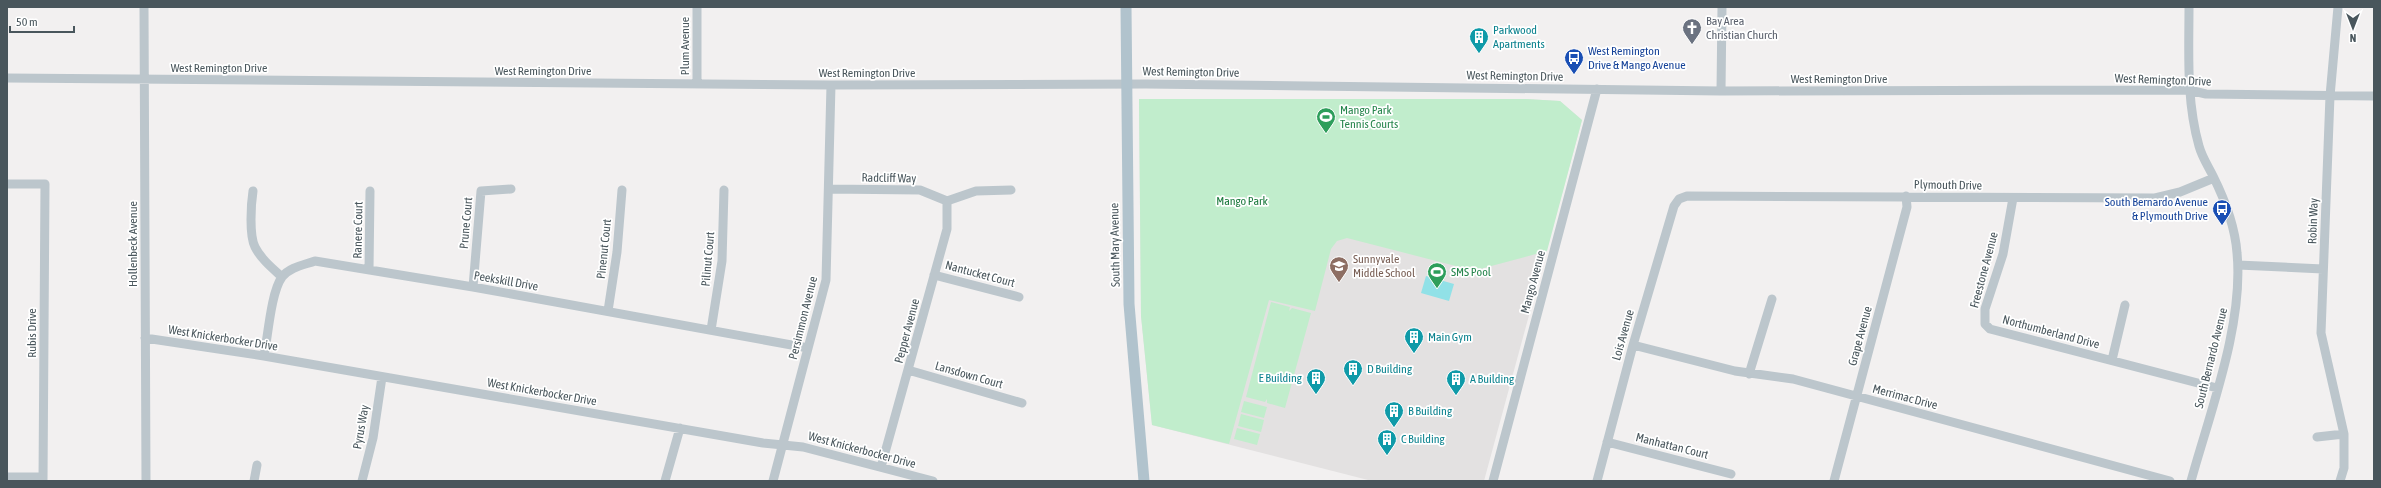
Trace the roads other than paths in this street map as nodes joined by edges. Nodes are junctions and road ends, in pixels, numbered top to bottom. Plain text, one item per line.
1 (144, 7) edge
2 (697, 7) edge
3 (1126, 7) edge
4 (1722, 7) edge
5 (2189, 7) edge
6 (2338, 7) edge
7 (7, 78) edge
8 (144, 79) junction
9 (697, 84) junction
10 (1126, 84) junction
11 (832, 85) junction
12 (1597, 89) junction
13 (2189, 90) junction
14 (1721, 91) junction
15 (2330, 96) junction
16 (2374, 96) edge
17 (2214, 178) junction
18 (7, 184) edge
19 (511, 189) dead end
20 (829, 189) junction
21 (622, 190) dead end
22 (724, 190) dead end
23 (1011, 190) dead end
24 (253, 191) dead end
25 (370, 191) dead end
26 (1906, 196) junction
27 (2013, 198) junction
28 (1679, 199) joint
29 (947, 201) junction
30 (2238, 265) junction
31 (2323, 269) junction
32 (369, 270) junction
33 (934, 275) junction
34 (282, 277) junction
35 (473, 287) junction
36 (1019, 297) dead end
37 (1772, 299) dead end
38 (2125, 305) dead end
39 (608, 312) junction
40 (1985, 324) joint
41 (711, 330) junction
42 (145, 338) junction
43 (1632, 345) junction
44 (808, 348) junction
45 (264, 356) junction
46 (2112, 360) junction
47 (908, 370) junction
48 (1749, 374) junction
49 (382, 377) junction
50 (2217, 388) junction
51 (1857, 396) junction
52 (1022, 403) dead end
53 (680, 428) junction
54 (2344, 434) junction
55 (2316, 437) dead end
56 (1607, 442) junction
57 (783, 445) junction
58 (257, 465) dead end
59 (881, 467) junction
60 (1731, 474) dead end
61 (7, 477) edge
62 (43, 479) edge
63 (146, 481) edge
64 (254, 481) edge
65 (362, 481) edge
66 (665, 481) edge
67 (773, 481) edge
68 (933, 481) edge
69 (1144, 481) edge
70 (1493, 481) edge
71 (1597, 481) edge
72 (1834, 481) edge
73 (2170, 481) edge
74 (2191, 481) edge
75 (2340, 481) edge

1 - 8 street, Hollenbeck Avenue
2 - 9 street, Plum Avenue
3 - 10 main road, South Mary Avenue
4 - 14 street
5 - 13 street, South Bernardo Avenue
6 - 15 street, Robin Way
7 - 8 street, West Remington Drive
8 - 9 street, West Remington Drive
8 - 42 street, Hollenbeck Avenue
9 - 11 street, West Remington Drive
10 - 11 street, West Remington Drive
10 - 12 street, West Remington Drive
10 - 69 main road, South Mary Avenue
11 - 20 street, Persimmon Avenue
12 - 14 street, West Remington Drive
12 - 70 street, Mango Avenue
13 - 14 street, West Remington Drive
13 - 15 street, West Remington Drive
13 - 17 street, South Bernardo Avenue
15 - 16 street, West Remington Drive
15 - 31 street, Robin Way
17 - 27 street, Plymouth Drive
17 - 30 street, South Bernardo Avenue
18 - 62 street, Rubis Drive
19 - 35 street, Prune Court
20 - 29 street, Radcliff Way
20 - 44 street, Persimmon Avenue
21 - 39 street, Pinenut Court
22 - 41 street, Pilinut Court
23 - 29 street
24 - 34 street
25 - 32 street, Ranere Court
26 - 27 street, Plymouth Drive
26 - 28 street, Plymouth Drive
26 - 51 street, Grape Avenue
27 - 40 street, Freestone Avenue
28 - 43 street, Lois Avenue
29 - 33 street, Pepper Avenue
30 - 31 street
30 - 50 street, South Bernardo Avenue
31 - 54 street, Robin Way
32 - 34 street, Peekskill Drive
32 - 35 street, Peekskill Drive
33 - 36 street, Nantucket Court
33 - 47 street, Pepper Avenue
34 - 45 street
35 - 39 street, Peekskill Drive
37 - 48 street
38 - 46 street, Northumberland Drive
39 - 41 street, Peekskill Drive
40 - 46 street, Northumberland Drive
41 - 44 street, Peekskill Drive
42 - 45 street, West Knickerbocker Drive
42 - 63 street, Hollenbeck Avenue
43 - 48 street, Merrimac Drive
43 - 56 street, Lois Avenue
44 - 57 street, Persimmon Avenue
45 - 49 street, West Knickerbocker Drive
46 - 50 street, Northumberland Drive
47 - 52 street, Lansdown Court
47 - 59 street, Pepper Avenue
48 - 51 street, Merrimac Drive
49 - 53 street, West Knickerbocker Drive
49 - 65 street, Pyrus Way
50 - 74 street, South Bernardo Avenue
51 - 72 street, Grape Avenue
51 - 73 street, Merrimac Drive
53 - 57 street, West Knickerbocker Drive
53 - 66 street
54 - 55 street
54 - 75 street, Robin Way
56 - 60 street, Manhattan Court
56 - 71 street, Lois Avenue
57 - 59 street, West Knickerbocker Drive
57 - 67 street, Persimmon Avenue
58 - 64 street
59 - 68 street, West Knickerbocker Drive
61 - 62 street

